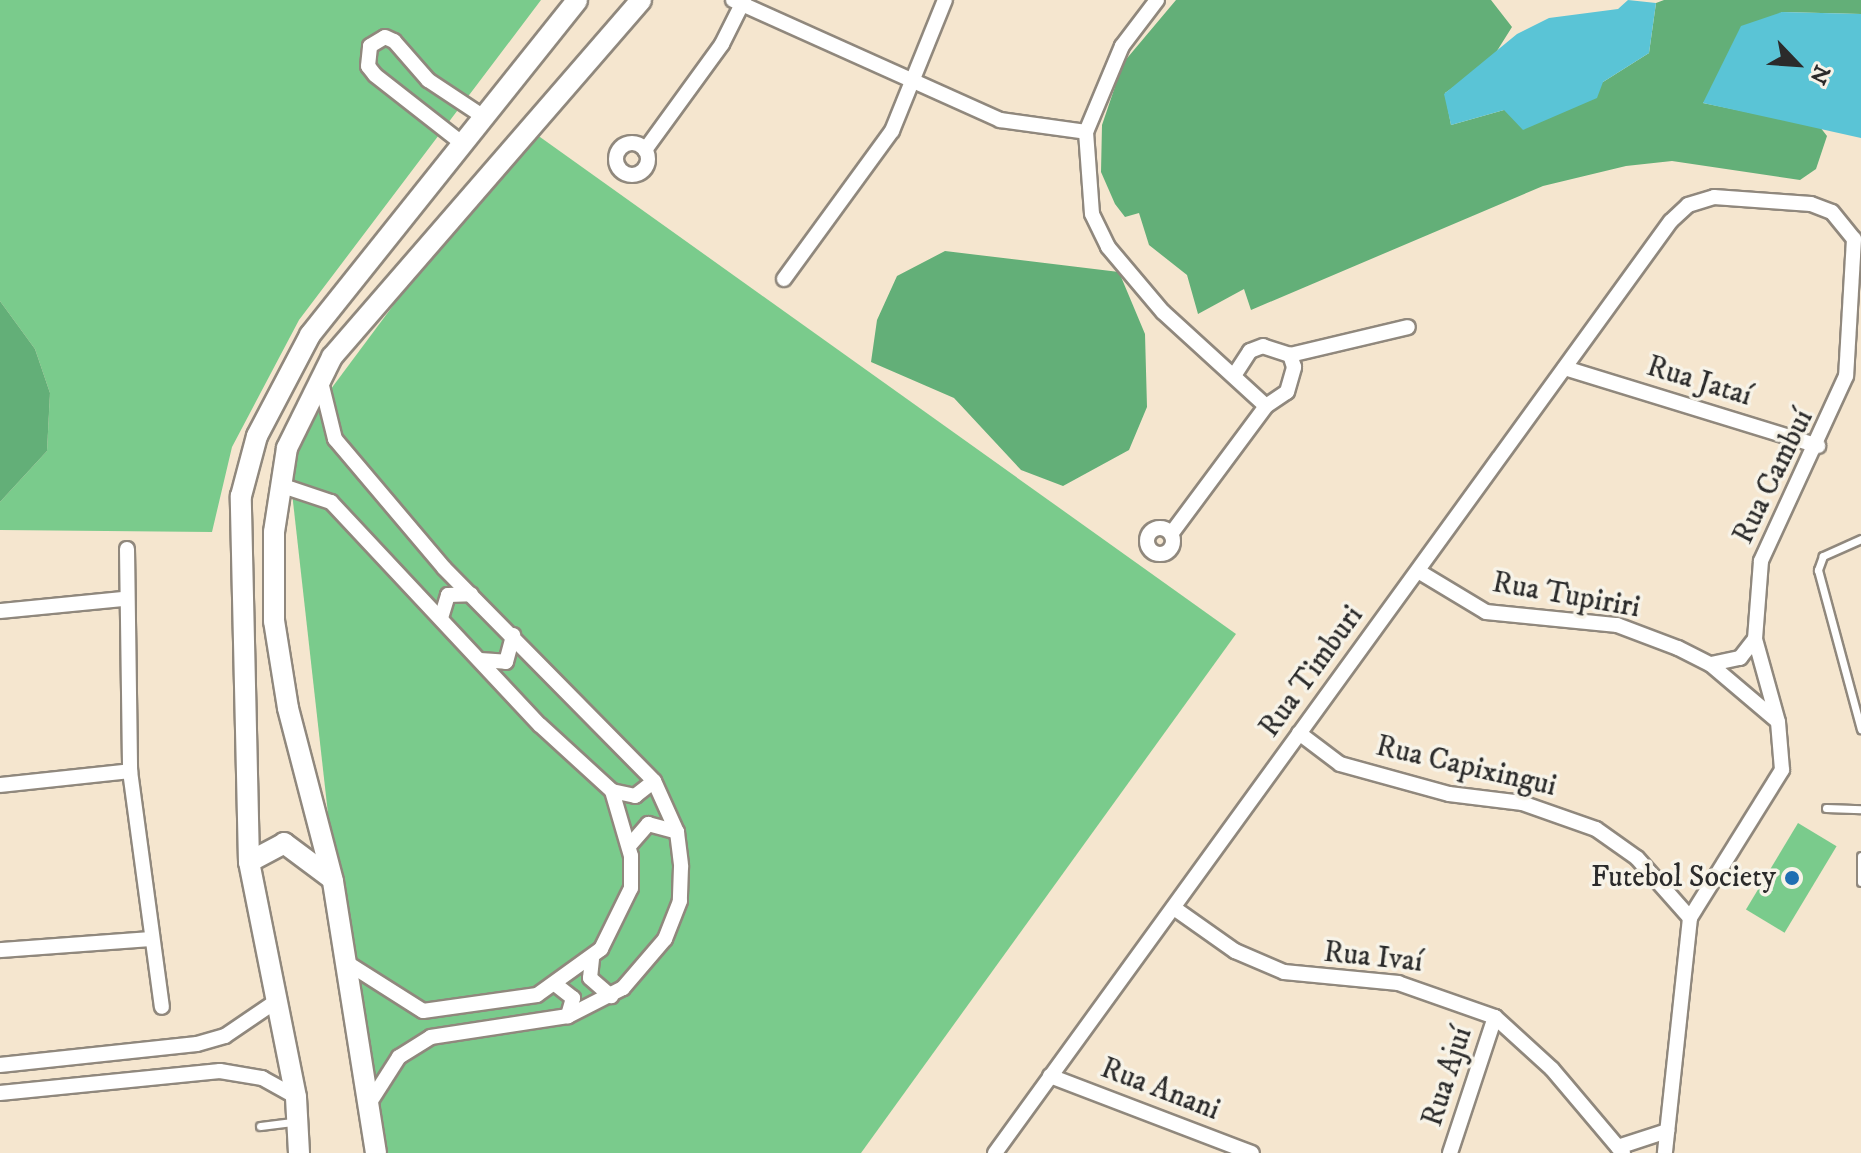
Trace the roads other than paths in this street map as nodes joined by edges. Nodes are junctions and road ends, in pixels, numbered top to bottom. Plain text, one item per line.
1 (577, 0) edge
2 (641, 0) edge
3 (945, 0) edge
4 (1157, 0) edge
5 (740, 2) edge
6 (912, 82) junction
7 (484, 117) junction
8 (1086, 132) junction
9 (463, 144) junction
10 (645, 150) dead end
11 (1671, 221) joint
12 (784, 279) dead end
13 (1408, 327) dead end
14 (1290, 355) junction
15 (1565, 368) junction
16 (1235, 374) junction
17 (320, 378) junction
18 (1266, 406) junction
19 (1818, 446) junction
20 (280, 485) junction
21 (1171, 534) dead end
22 (1861, 539) edge
23 (127, 549) dead end
24 (1418, 571) junction
25 (471, 594) junction
26 (123, 599) junction
27 (0, 611) edge
28 (441, 618) junction
29 (513, 635) junction
30 (1755, 639) junction
31 (480, 660) junction
32 (1710, 664) junction
33 (1778, 722) junction
34 (1861, 729) edge
35 (1299, 733) junction
36 (130, 771) junction
37 (654, 781) junction
38 (0, 785) edge
39 (612, 791) junction
40 (1826, 808) dead end
41 (1861, 809) edge
42 (677, 832) junction
43 (630, 845) junction
44 (1861, 856) edge
45 (249, 862) junction
46 (333, 881) junction
47 (1861, 882) edge
48 (1174, 908) junction
49 (1690, 918) junction
50 (151, 939) junction
51 (0, 950) edge
52 (592, 959) junction
53 (349, 964) junction
54 (555, 984) junction
55 (611, 996) junction
56 (275, 1002) junction
57 (162, 1007) dead end
58 (568, 1016) junction
59 (1495, 1017) junction
60 (0, 1065) edge
61 (1050, 1076) junction
62 (0, 1093) edge
63 (296, 1097) junction
64 (369, 1104) junction
65 (297, 1121) junction
66 (260, 1126) dead end
67 (1667, 1131) junction
68 (1620, 1150) edge
69 (299, 1153) edge
70 (376, 1153) edge
71 (995, 1153) edge
72 (1252, 1153) edge
73 (1450, 1153) edge
74 (1665, 1153) edge

1 - 7 main road
2 - 17 main road
3 - 6 street
4 - 8 street
5 - 6 street
5 - 10 street
6 - 8 street
6 - 12 street
7 - 9 main road
7 - 9 street
8 - 16 street
9 - 45 main road
11 - 15 street, Rua Timburi
11 - 19 street, Rua Cambuí
13 - 14 street
14 - 16 street
14 - 18 street
15 - 19 street, Rua Jataí
15 - 24 street, Rua Timburi
16 - 18 street
17 - 20 main road
17 - 25 street
18 - 21 street
19 - 30 street, Rua Cambuí
20 - 28 street
20 - 46 main road
22 - 34 lane
23 - 26 street
24 - 32 street, Rua Tupiriri
24 - 35 street, Rua Timburi
25 - 28 street
25 - 29 street
26 - 27 street
26 - 36 street
28 - 31 street
29 - 31 street
29 - 37 street
30 - 32 street
30 - 33 street, Rua Cambuí
31 - 39 street
32 - 33 street, Rua Tupiriri
33 - 49 street, Rua Cambuí
35 - 48 street, Rua Timburi
35 - 49 street, Rua Capixingui
36 - 38 street
36 - 50 street
37 - 39 street
37 - 42 street
39 - 43 street
40 - 41 lane
42 - 43 street
42 - 55 street
43 - 52 street
44 - 47 lane
45 - 46 main road
45 - 56 main road
46 - 53 main road
48 - 59 street, Rua Ivaí
48 - 61 street, Rua Timburi
49 - 67 street, Rua Cambuí
50 - 51 street
50 - 57 street
52 - 54 street
52 - 55 street
53 - 54 street
53 - 64 main road
54 - 58 street
55 - 58 street
56 - 60 street
56 - 63 main road
58 - 64 street
59 - 68 street, Rua Ivaí
59 - 73 street, Rua Ajuí
61 - 71 street, Rua Timburi
61 - 72 street, Rua Anani
62 - 63 street
63 - 65 main road
64 - 70 main road
65 - 66 lane
65 - 69 main road
67 - 68 street, Rua Ivaí
67 - 74 street, Rua Cambuí

